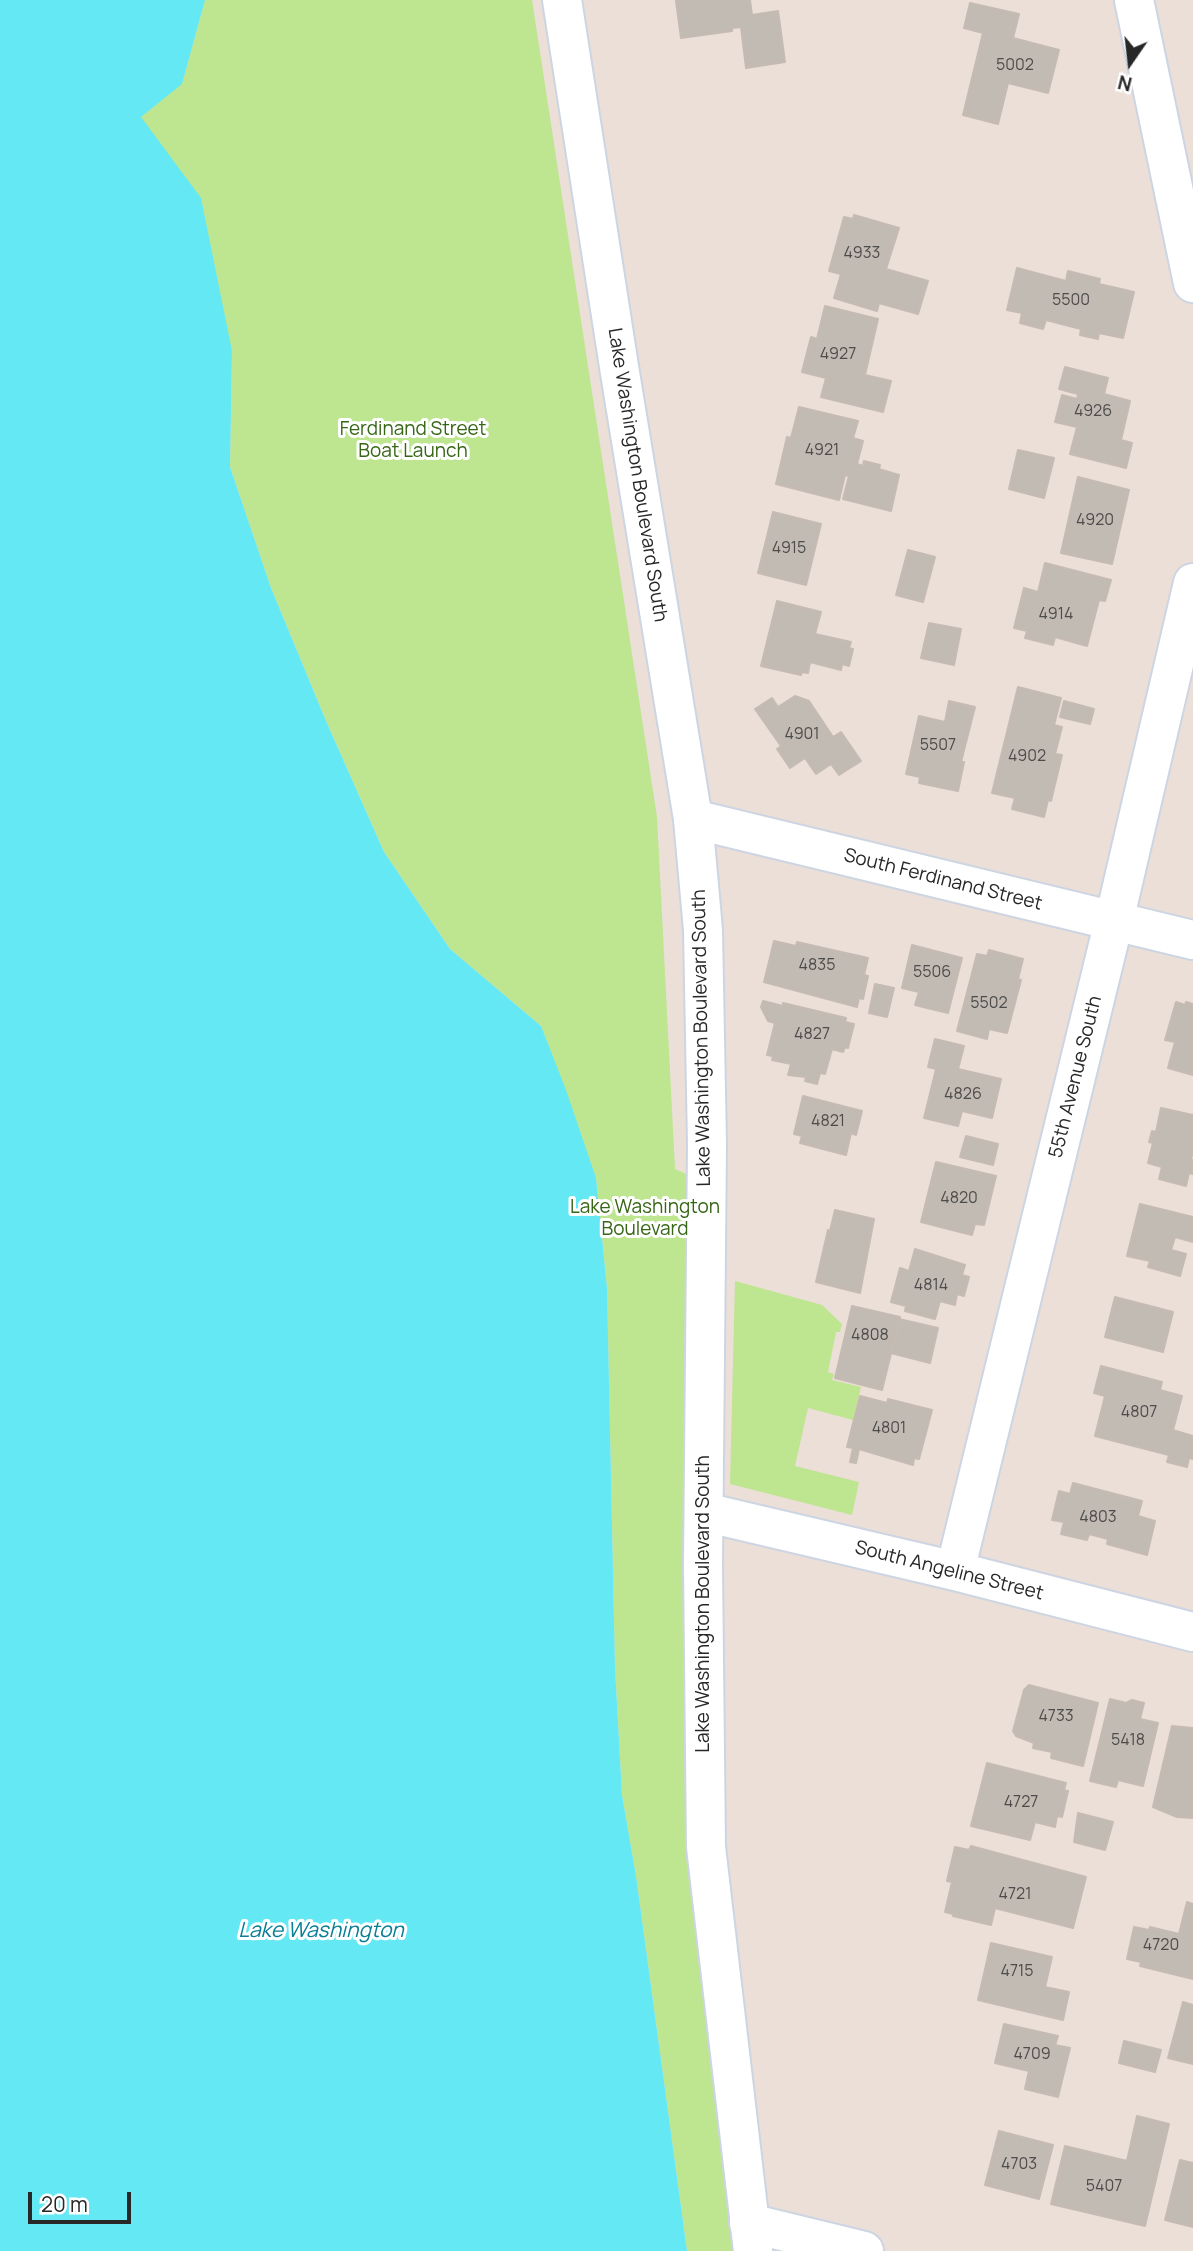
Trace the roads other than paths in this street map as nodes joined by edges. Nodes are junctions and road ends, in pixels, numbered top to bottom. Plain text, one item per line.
1 (562, 0) edge
2 (1134, 0) edge
3 (1189, 246) edge
4 (1193, 283) edge
5 (1193, 583) edge
6 (693, 819) junction
7 (1114, 921) junction
8 (1193, 940) edge
9 (704, 1512) junction
10 (955, 1571) junction
11 (1193, 1632) edge
12 (751, 2237) edge
13 (864, 2251) edge

1 - 6 street, Lake Washington Boulevard South
2 - 3 street
3 - 4 street
5 - 7 street, 55th Avenue South
6 - 7 street, South Ferdinand Street
6 - 9 street, Lake Washington Boulevard South
7 - 8 street, South Ferdinand Street
7 - 10 street, 55th Avenue South
9 - 10 street, South Angeline Street
9 - 12 street, Lake Washington Boulevard South
10 - 11 street, South Angeline Street
12 - 13 street

